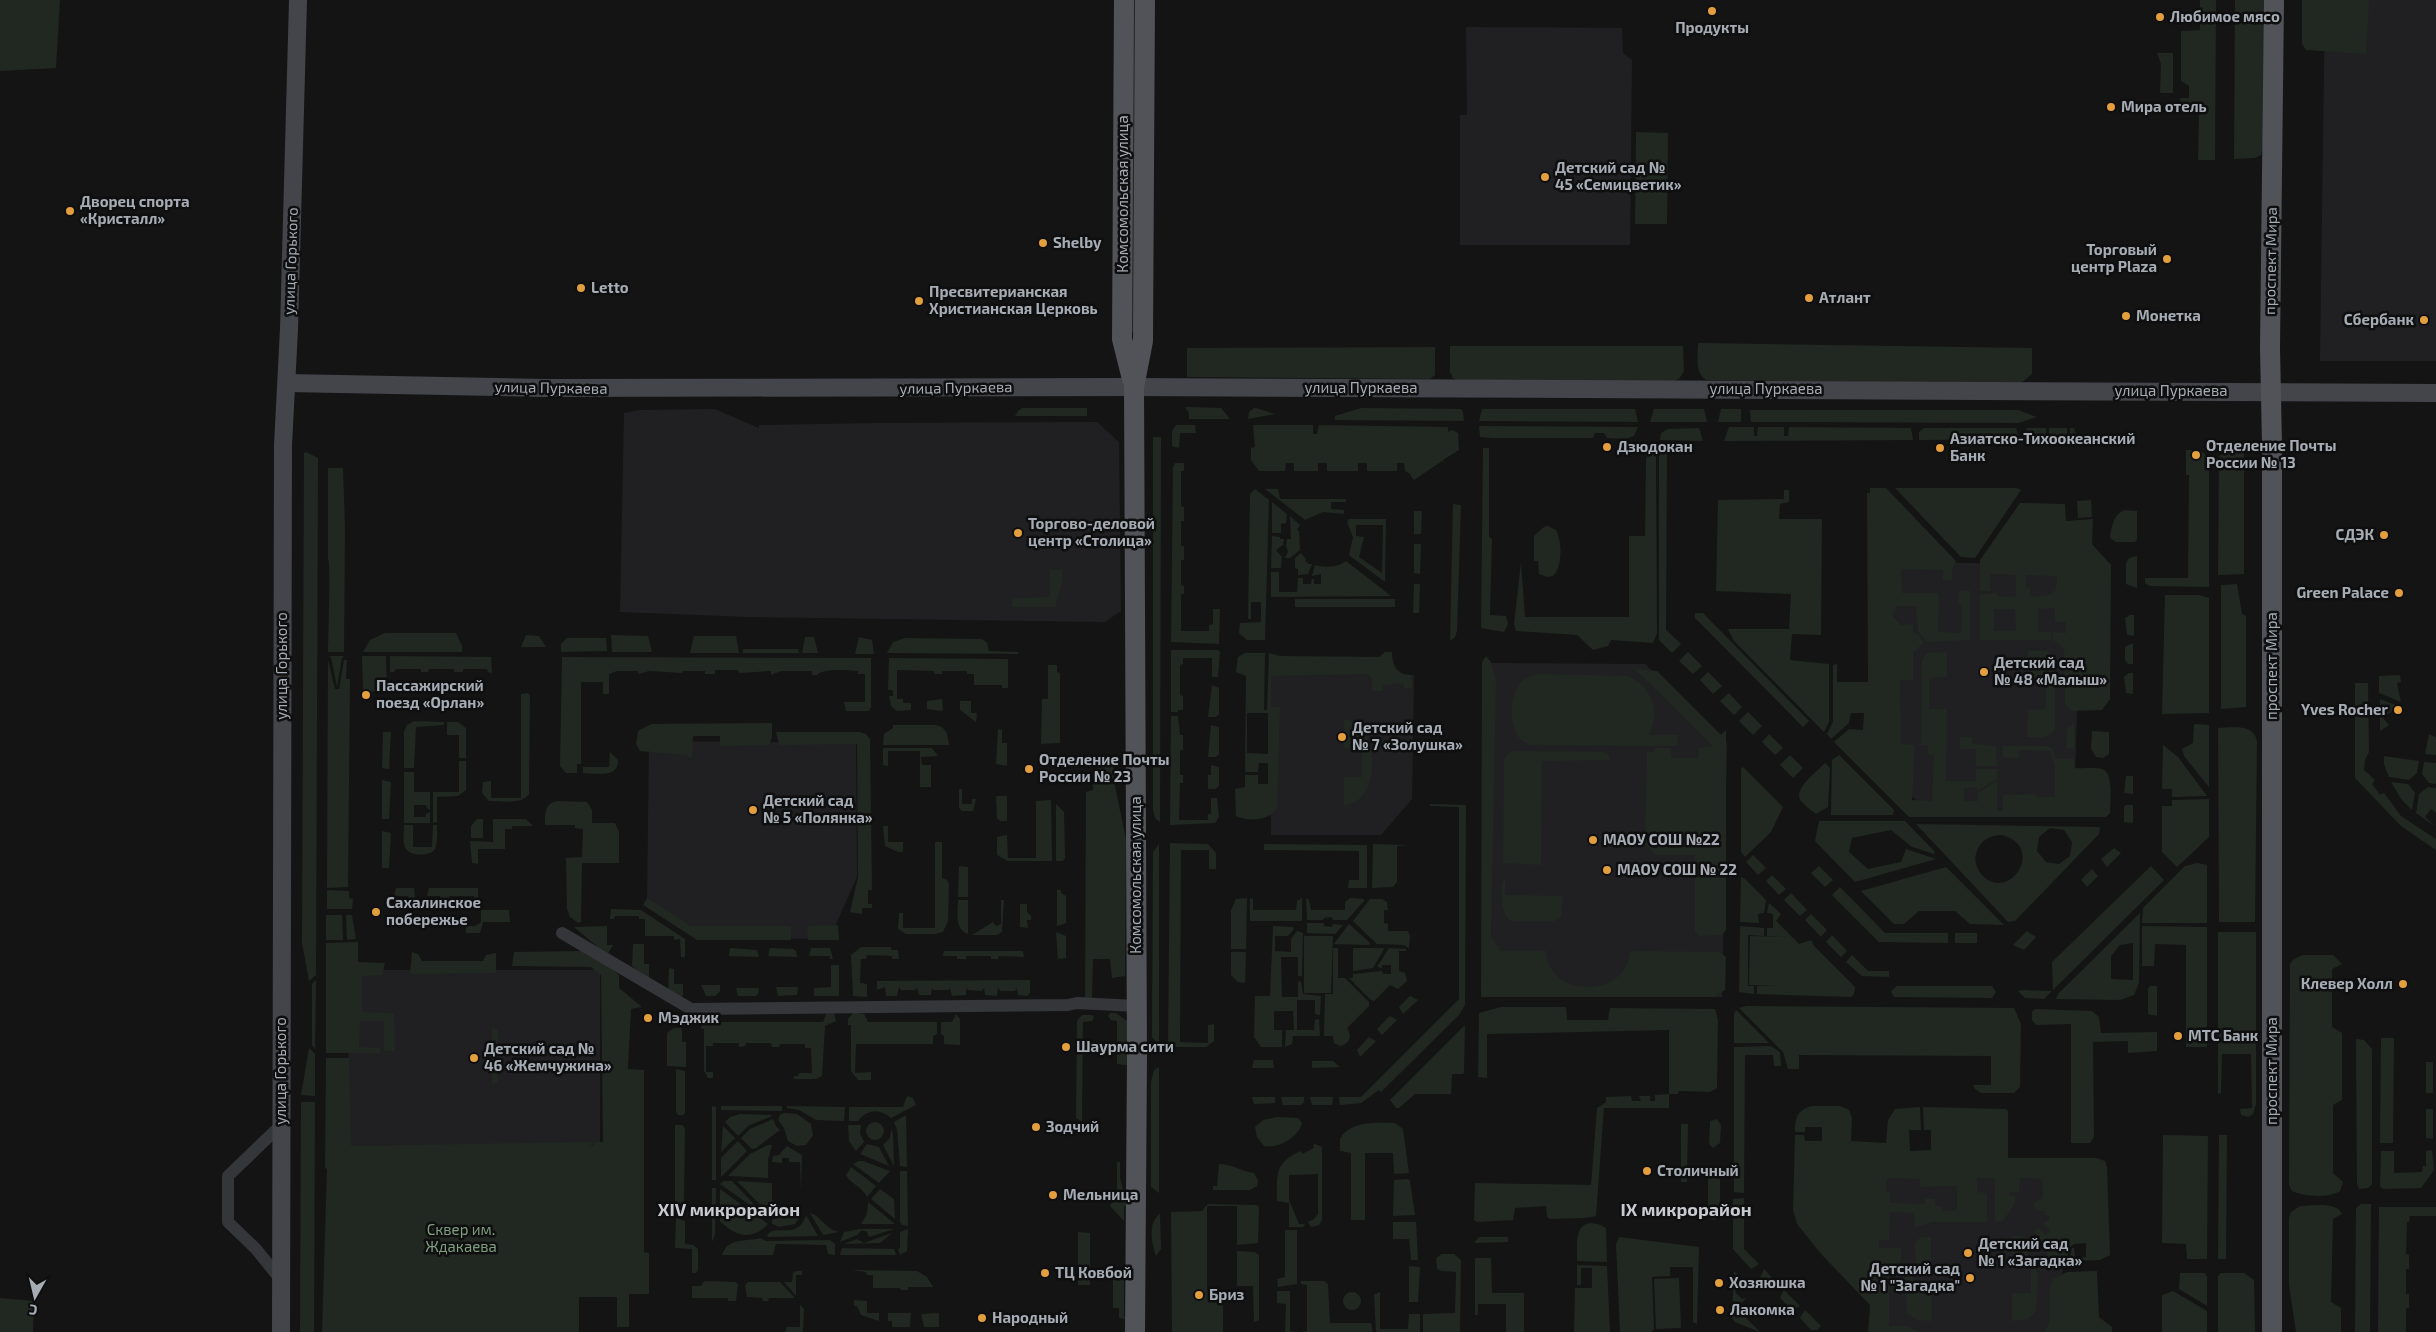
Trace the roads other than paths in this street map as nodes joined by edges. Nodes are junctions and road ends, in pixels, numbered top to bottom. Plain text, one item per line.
1 (298, 0) edge
2 (1124, 0) edge
3 (1146, 0) edge
4 (2274, 0) edge
5 (287, 383) junction
6 (1134, 387) junction
7 (2270, 392) junction
8 (2436, 393) edge
9 (562, 933) dead end
10 (1136, 1006) junction
11 (280, 1126) junction
12 (281, 1280) junction
13 (281, 1332) edge
14 (1135, 1332) edge
15 (2272, 1332) edge

1 - 5 main road, улица Горького
2 - 6 main road, Комсомольская улица
3 - 6 main road, Комсомольская улица
4 - 7 main road, проспект Мира
5 - 6 main road, улица Пуркаева
5 - 11 main road, улица Горького
6 - 7 main road, улица Пуркаева
6 - 10 main road, Комсомольская улица
7 - 8 main road, улица Пуркаева
7 - 15 main road, проспект Мира
9 - 10 street
10 - 14 main road, Комсомольская улица
11 - 12 main road, улица Горького
11 - 12 street
12 - 13 main road, улица Горького

